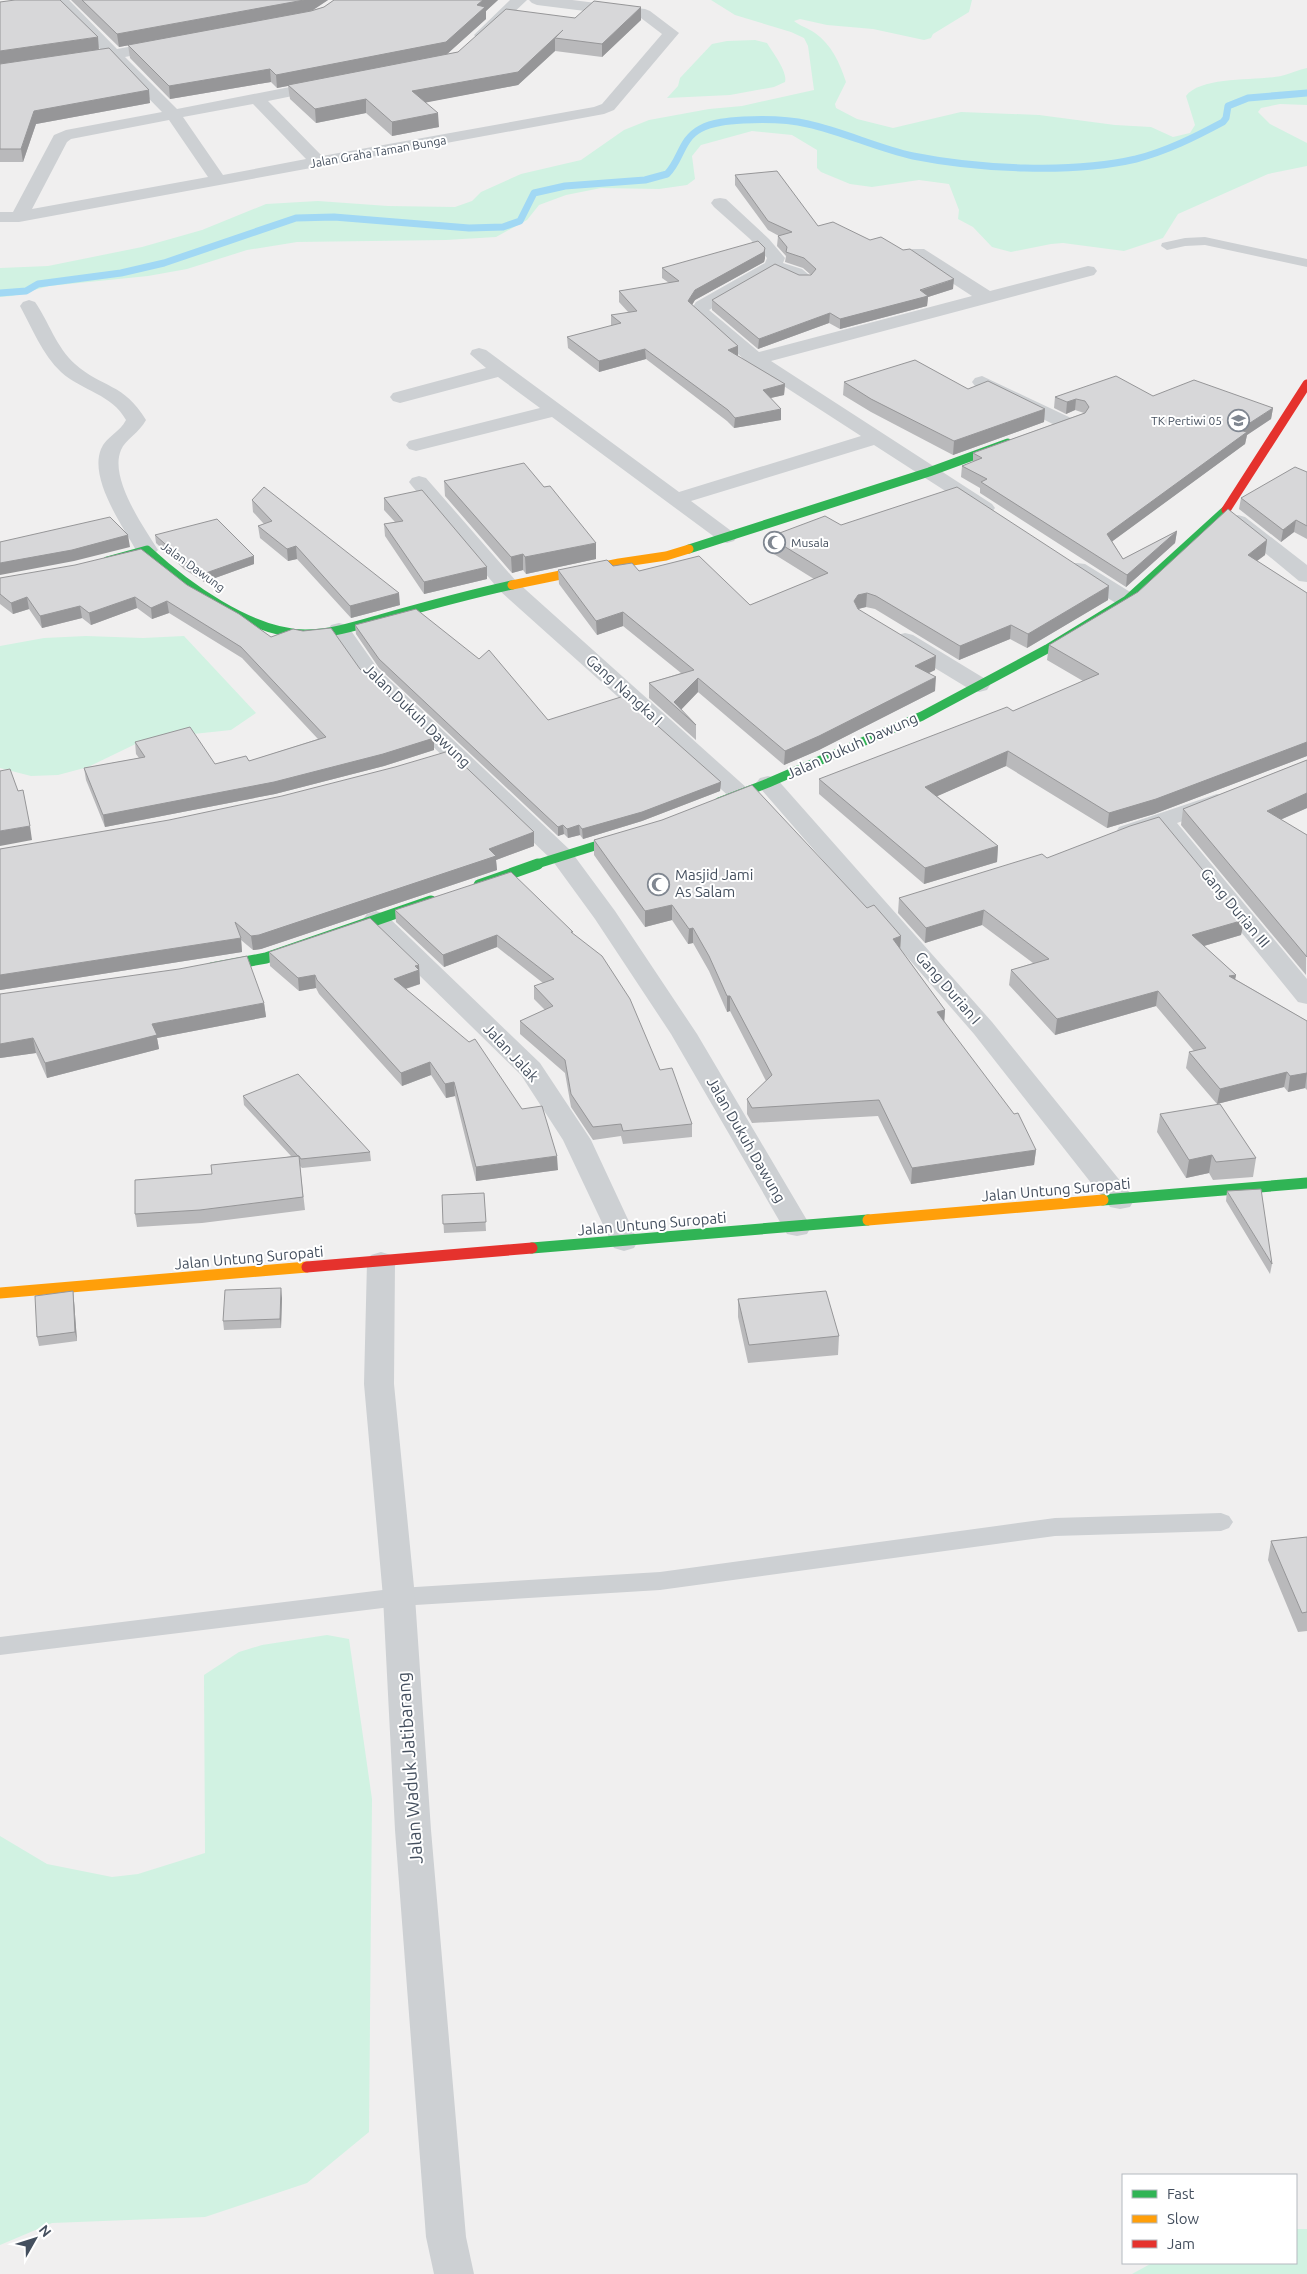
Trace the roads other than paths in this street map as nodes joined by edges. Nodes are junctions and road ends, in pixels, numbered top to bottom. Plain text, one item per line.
1 (61, 0) edge
2 (519, 0) edge
3 (537, 0) edge
4 (627, 0) edge
5 (43, 2) edge
6 (645, 14) junction
7 (182, 42) edge
8 (471, 45) edge
9 (116, 54) junction
10 (67, 61) edge
11 (344, 82) edge
12 (256, 98) junction
13 (172, 113) junction
14 (319, 162) junction
15 (220, 181) junction
16 (720, 203) dead end
17 (0, 217) edge
18 (19, 217) junction
19 (1167, 246) dead end
20 (918, 253) edge
21 (1307, 263) edge
22 (773, 266) junction
23 (1088, 271) dead end
24 (805, 279) edge
25 (986, 297) junction
26 (29, 306) dead end
27 (479, 354) dead end
28 (755, 359) junction
29 (501, 370) junction
30 (982, 382) edge
31 (1307, 384) edge
32 (400, 397) dead end
33 (556, 410) junction
34 (1062, 423) edge
35 (876, 438) junction
36 (1019, 439) edge
37 (416, 445) dead end
38 (929, 472) junction
39 (420, 482) dead end
40 (676, 499) junction
41 (1226, 511) junction
42 (1003, 520) edge
43 (727, 537) junction
44 (147, 550) junction
45 (1061, 558) edge
46 (95, 564) edge
47 (1307, 575) edge
48 (508, 586) junction
49 (1127, 600) junction
50 (340, 630) junction
51 (890, 631) edge
52 (979, 685) junction
53 (455, 753) junction
54 (429, 762) edge
55 (768, 783) junction
56 (1238, 793) edge
57 (740, 794) junction
58 (709, 806) edge
59 (1163, 821) junction
60 (643, 831) edge
61 (1108, 838) edge
62 (561, 855) junction
63 (465, 890) edge
64 (446, 896) edge
65 (905, 900) edge
66 (877, 908) junction
67 (376, 919) junction
68 (199, 970) edge
69 (1307, 996) edge
70 (1307, 1184) edge
71 (1120, 1200) junction
72 (797, 1227) junction
73 (624, 1241) junction
74 (381, 1262) junction
75 (0, 1293) edge
76 (1221, 1522) dead end
77 (399, 1597) junction
78 (0, 1646) edge
79 (454, 2274) edge

1 - 5 street
1 - 9 street
2 - 8 street
3 - 6 street, Jalan Graha Taman Bunga
4 - 6 street, Jalan Graha Taman Bunga
6 - 14 street, Jalan Graha Taman Bunga
7 - 9 street
9 - 10 street
9 - 13 street
11 - 12 street
12 - 13 street
12 - 14 street
13 - 15 street
13 - 18 street
14 - 15 street, Jalan Graha Taman Bunga
15 - 18 street, Jalan Graha Taman Bunga
16 - 22 street
17 - 18 street, Jalan Graha Taman Bunga
19 - 21 lane
20 - 25 street
22 - 24 street
22 - 28 street
23 - 25 street
25 - 28 street
26 - 44 street
27 - 29 street
28 - 35 street
29 - 32 street
29 - 33 street
30 - 34 street
31 - 41 street, Jalan Dukuh Dawung
33 - 37 street
33 - 40 street
35 - 38 street
35 - 40 street
36 - 38 street
38 - 42 street
38 - 43 street
39 - 48 street
40 - 43 street
41 - 47 street
41 - 49 street, Jalan Dukuh Dawung
43 - 48 street
44 - 46 street, Jalan Dawung
44 - 50 street, Jalan Dawung
45 - 49 street
48 - 50 street
48 - 57 street, Gang Nangka I
49 - 52 street, Jalan Dukuh Dawung
50 - 53 street, Jalan Dukuh Dawung
51 - 52 street
52 - 55 street, Jalan Dukuh Dawung
53 - 54 street
53 - 62 street, Jalan Dukuh Dawung
55 - 57 street, Jalan Dukuh Dawung
55 - 66 street, Gang Durian I
56 - 59 street
57 - 58 street, Jalan Dukuh Dawung
59 - 61 street
59 - 69 street, Gang Durian III
60 - 62 street
62 - 63 street
62 - 72 street, Jalan Dukuh Dawung
64 - 67 street
65 - 66 street
66 - 71 street, Gang Durian I
67 - 68 street
67 - 73 street, Jalan Jalak
70 - 71 street, Jalan Untung Suropati
71 - 72 street, Jalan Untung Suropati
72 - 73 street, Jalan Untung Suropati
73 - 74 street, Jalan Untung Suropati
74 - 75 street, Jalan Untung Suropati
74 - 77 street, Jalan Waduk Jatibarang
76 - 77 lane
77 - 78 lane
77 - 79 street, Jalan Waduk Jatibarang

